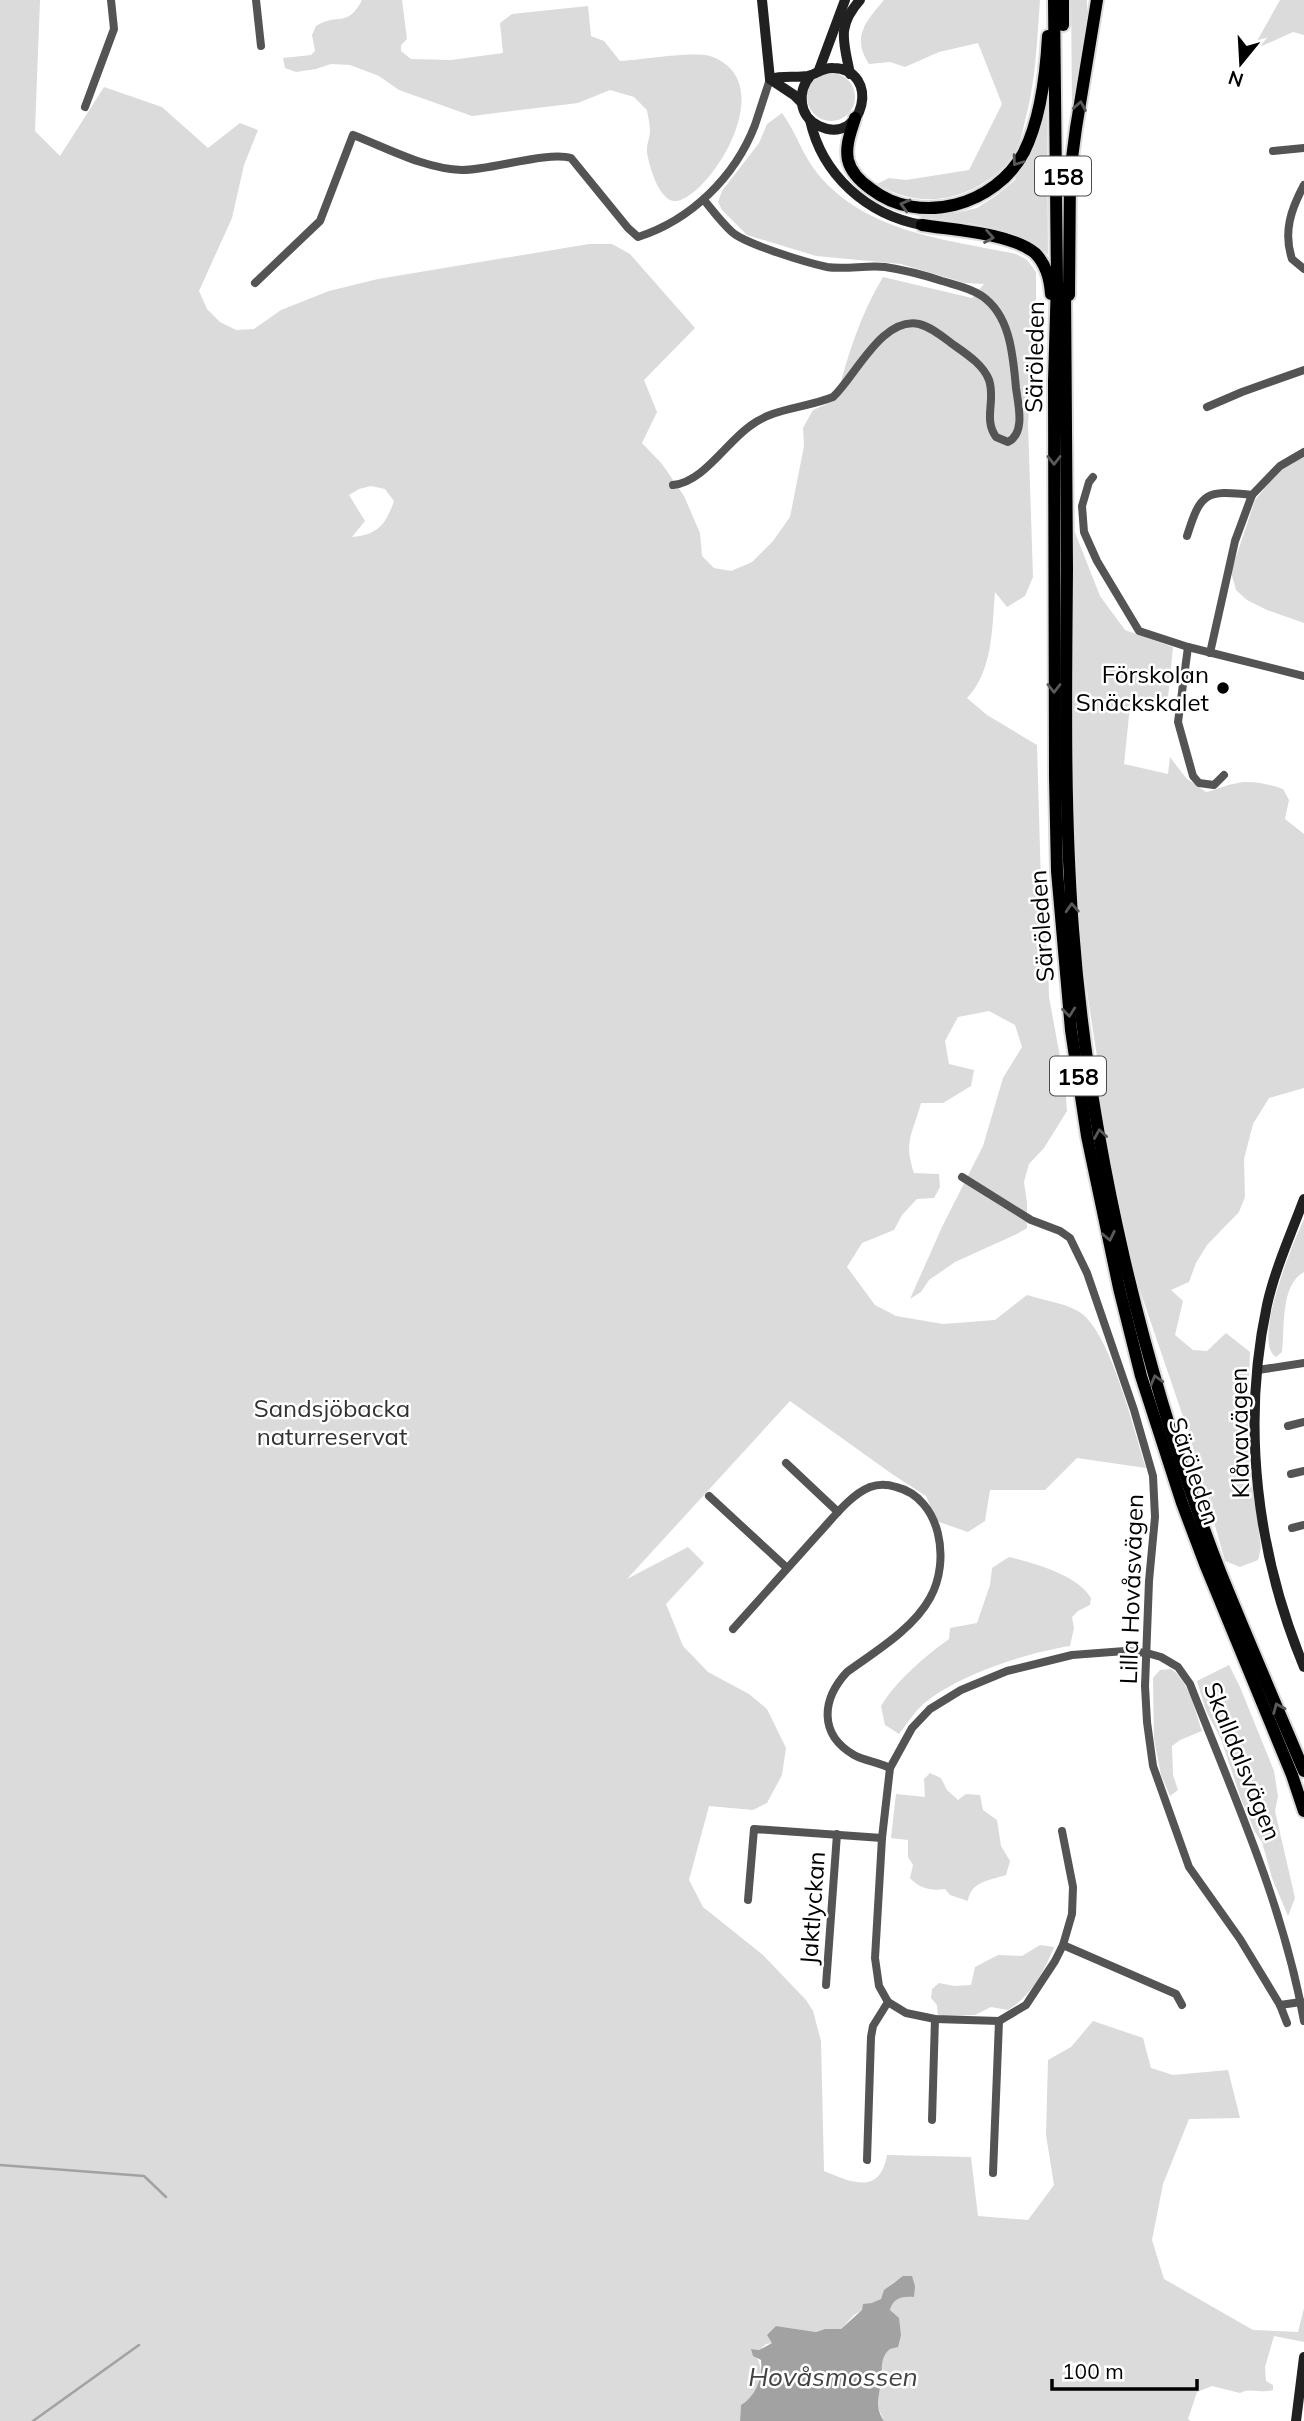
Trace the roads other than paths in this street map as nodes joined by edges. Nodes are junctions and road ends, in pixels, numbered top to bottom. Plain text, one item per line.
1 (111, 0) edge
2 (256, 0) edge
3 (762, 0) edge
4 (845, 0) edge
5 (860, 0) edge
6 (1052, 0) edge
7 (1063, 0) edge
8 (1097, 0) edge
9 (261, 47) dead end
10 (816, 73) junction
11 (850, 74) junction
12 (770, 79) junction
13 (802, 103) junction
14 (85, 107) dead end
15 (855, 118) junction
16 (810, 120) junction
17 (1304, 148) edge
18 (1273, 150) dead end
19 (1304, 185) edge
20 (704, 200) junction
21 (922, 225) joint
22 (1304, 269) edge
23 (255, 283) dead end
24 (1054, 343) junction
25 (1066, 352) junction
26 (1304, 370) edge
27 (1207, 407) dead end
28 (1304, 452) edge
29 (1093, 477) dead end
30 (673, 485) dead end
31 (1252, 495) junction
32 (1187, 536) dead end
33 (1188, 647) junction
34 (1210, 653) junction
35 (1304, 676) edge
36 (1224, 775) dead end
37 (962, 1177) dead end
38 (1304, 1199) edge
39 (1304, 1363) edge
40 (1258, 1370) junction
41 (1304, 1422) edge
42 (1288, 1426) dead end
43 (786, 1462) dead end
44 (1304, 1471) edge
45 (1291, 1474) dead end
46 (709, 1496) dead end
47 (838, 1512) junction
48 (1304, 1525) edge
49 (1292, 1528) dead end
50 (787, 1568) junction
51 (733, 1629) dead end
52 (1147, 1653) junction
53 (1304, 1667) edge
54 (890, 1768) junction
55 (1304, 1771) edge
56 (1304, 1811) edge
57 (1062, 1831) dead end
58 (837, 1834) junction
59 (882, 1838) junction
60 (748, 1900) dead end
61 (1063, 1945) junction
62 (826, 1984) dead end
63 (1301, 2001) junction
64 (888, 2002) junction
65 (1182, 2005) dead end
66 (1280, 2005) junction
67 (935, 2019) junction
68 (999, 2021) junction
69 (1304, 2021) edge
70 (1287, 2023) dead end
71 (932, 2120) dead end
72 (867, 2160) dead end
73 (993, 2173) dead end
74 (1304, 2357) edge
75 (1296, 2421) edge

1 - 14 street
2 - 9 street
3 - 12 street
4 - 10 street
5 - 11 street
6 -> 15 main road, 158
6 - 24 main road, Säröleden / 158
7 - 25 main road, Säröleden / 158
25 -> 8 main road, 158
10 - 11 street
10 - 12 street
10 - 13 street
11 - 15 street
12 - 13 street
12 - 20 street
13 - 16 street
15 - 16 street
16 - 21 street, 158
17 - 18 street
19 - 22 street
20 - 23 street
20 - 30 street
21 -> 24 main road, 158
24 -> 56 main road, Säröleden / 158
55 -> 25 main road, Säröleden / 158
26 - 27 street
28 - 31 street
29 - 33 street
31 - 32 street
31 - 34 street
33 - 34 street
33 - 36 street
34 - 35 street
37 - 52 street, Lilla Hovåsvägen
38 - 40 street, Klåvavägen
39 - 40 street
40 - 53 street, Klåvavägen
41 - 42 street
43 - 47 street
44 - 45 street
46 - 50 street
47 - 50 street
47 - 54 street
48 - 49 street
50 - 51 street
52 - 54 street, Skalldalsvägen
52 - 63 street, Skalldalsvägen
52 - 66 street, Lilla Hovåsvägen
54 - 59 street, Skalldalsvägen
57 - 61 street
58 - 59 street, Jaktlyckan
58 - 60 street, Jaktlyckan
58 - 62 street, Jaktlyckan
59 - 64 street, Skalldalsvägen
61 - 65 street
61 - 68 street
63 - 66 street
63 - 69 street, Skalldalsvägen
64 - 67 street
64 - 72 street
66 - 70 street, Lilla Hovåsvägen
67 - 68 street
67 - 71 street
68 - 73 street
74 - 75 street

